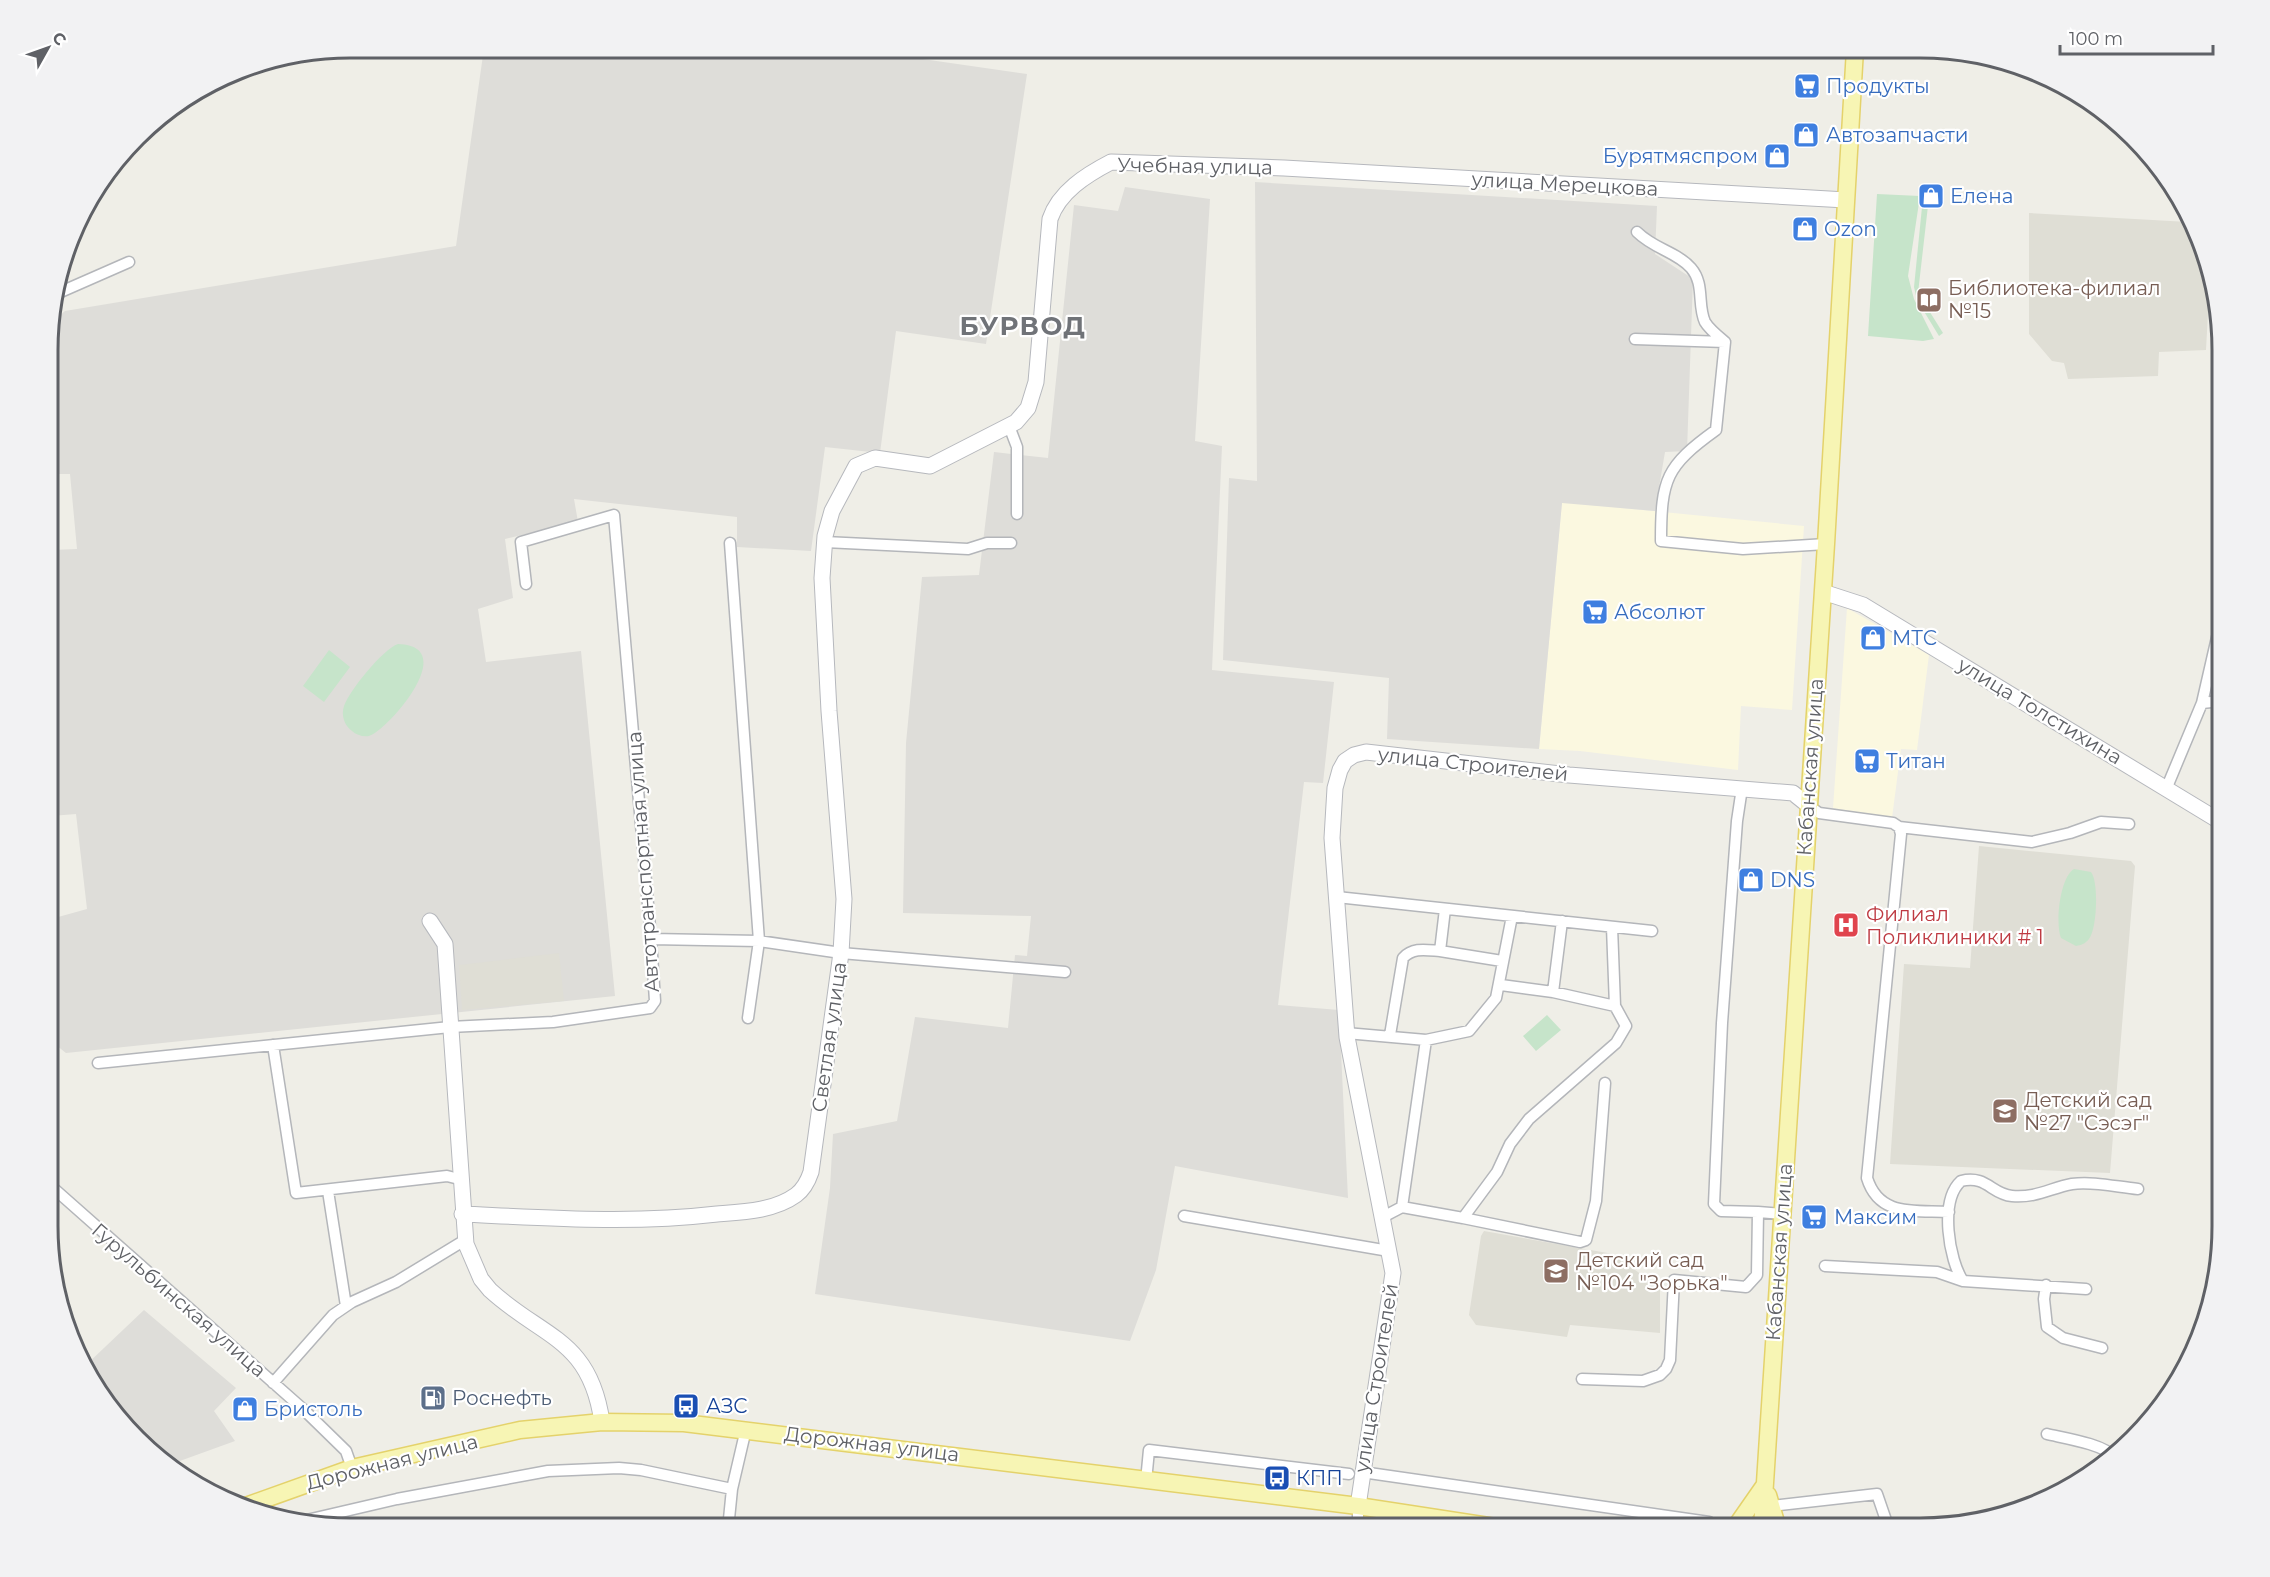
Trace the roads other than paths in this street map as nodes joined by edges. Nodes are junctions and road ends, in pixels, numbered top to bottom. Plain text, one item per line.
1 (1854, 58) edge
2 (1284, 168) joint
3 (1846, 200) junction
4 (1637, 232) dead end
5 (129, 262) dead end
6 (65, 290) edge
7 (1635, 339) dead end
8 (1725, 342) junction
9 (1009, 426) junction
10 (1017, 514) dead end
11 (825, 539) junction
12 (730, 543) dead end
13 (1011, 543) dead end
14 (1826, 544) junction
15 (526, 584) dead end
16 (1823, 592) junction
17 (2212, 659) edge
18 (2212, 702) edge
19 (2202, 703) junction
20 (2166, 787) junction
21 (1742, 788) junction
22 (1808, 804) junction
23 (2212, 816) edge
24 (2128, 824) dead end
25 (1899, 827) junction
26 (1337, 897) junction
27 (1445, 909) junction
28 (1512, 916) junction
29 (430, 921) dead end
30 (1562, 921) junction
31 (1612, 927) junction
32 (1652, 931) dead end
33 (651, 939) junction
34 (759, 942) junction
35 (1440, 951) junction
36 (841, 953) junction
37 (1502, 962) junction
38 (1065, 972) dead end
39 (1501, 985) junction
40 (1553, 992) junction
41 (1615, 1006) junction
42 (748, 1018) dead end
43 (450, 1026) junction
44 (1346, 1033) junction
45 (1390, 1035) junction
46 (1426, 1040) junction
47 (273, 1045) junction
48 (98, 1063) dead end
49 (1605, 1083) dead end
50 (459, 1179) junction
51 (2138, 1189) dead end
52 (328, 1191) junction
53 (58, 1192) edge
54 (1402, 1207) junction
55 (1758, 1212) junction
56 (1949, 1212) junction
57 (462, 1214) junction
58 (1782, 1214) junction
59 (1184, 1216) dead end
60 (1381, 1218) junction
61 (1463, 1218) junction
62 (465, 1240) junction
63 (1389, 1251) junction
64 (1825, 1266) dead end
65 (1963, 1281) junction
66 (2046, 1286) junction
67 (2086, 1289) dead end
68 (346, 1306) junction
69 (2102, 1348) dead end
70 (1582, 1379) dead end
71 (273, 1383) junction
72 (602, 1422) junction
73 (746, 1429) junction
74 (2047, 1434) dead end
75 (2106, 1451) edge
76 (352, 1468) junction
77 (1355, 1473) junction
78 (1146, 1481) junction
79 (1764, 1485) junction
80 (732, 1488) junction
81 (256, 1502) edge
82 (1358, 1506) junction
83 (1771, 1506) junction
84 (1432, 1516) junction
85 (320, 1517) edge
86 (729, 1518) edge
87 (1358, 1518) edge
88 (1437, 1518) edge
89 (1444, 1518) edge
90 (1680, 1518) edge
91 (1742, 1518) edge
92 (1762, 1518) edge
93 (1775, 1518) edge
94 (1885, 1518) edge

1 - 3 main road, Кабанская улица
2 - 3 street, улица Мерецкова
2 - 9 street, Учебная улица
3 - 14 main road, Кабанская улица
4 - 8 street
5 - 6 street
7 - 8 street
8 - 14 street
9 - 10 street
9 - 11 street, Учебная улица
11 - 13 street
11 - 36 street, Светлая улица
12 - 34 street
14 - 16 main road, Кабанская улица
15 - 33 street, Автотранспортная улица
16 - 20 street, улица Толстихина
16 - 22 main road, Кабанская улица
17 - 19 street
18 - 19 street
19 - 20 street
20 - 23 street, улица Толстихина
21 - 22 street, улица Строителей
21 - 26 street, улица Строителей
21 - 55 street
22 - 25 street
22 - 58 main road, Кабанская улица
24 - 25 street
25 - 56 street
26 - 27 street
26 - 44 street, улица Строителей
27 - 28 street
27 - 35 street
28 - 30 street
28 - 37 street
29 - 43 street
30 - 31 street
30 - 40 street
31 - 32 street
31 - 41 street
33 - 34 street
33 - 43 street, Автотранспортная улица
34 - 36 street
34 - 42 street
35 - 37 street
35 - 45 street
36 - 38 street
36 - 57 street, Светлая улица
37 - 39 street
39 - 40 street
39 - 46 street
40 - 41 street
41 - 61 street
43 - 47 street, Автотранспортная улица
43 - 50 street
44 - 45 street
44 - 60 street, улица Строителей
45 - 46 street
46 - 54 street
47 - 48 street, Автотранспортная улица
47 - 52 street
49 - 61 street
50 - 52 street
50 - 57 street
51 - 56 street
52 - 68 street
53 - 71 street, Гурульбинская улица
54 - 60 street
54 - 61 street
55 - 58 street
55 - 70 street
56 - 65 street
57 - 62 street
58 - 79 main road, Кабанская улица
59 - 63 street
60 - 63 street, улица Строителей
62 - 68 street
62 - 72 street
63 - 77 street, улица Строителей
64 - 65 street
65 - 66 street
66 - 67 street
66 - 69 street
68 - 71 street
71 - 76 street, Гурульбинская улица
72 - 73 main road, Дорожная улица
72 - 76 main road, Дорожная улица
73 - 78 main road, Дорожная улица
73 - 80 street
74 - 75 street
76 - 81 main road, Дорожная улица
77 - 78 street
77 - 82 street, улица Строителей
77 - 90 street
78 - 82 main road, Дорожная улица
79 - 83 main road, Кабанская улица
79 - 91 main road
79 - 92 main road, Кабанская улица
80 - 85 street
80 - 86 street
82 - 84 main road, Дорожная улица
82 - 87 street
83 - 93 main road, Кабанская улица
83 - 94 street
84 - 88 main road
84 - 89 main road, Дорожная улица

